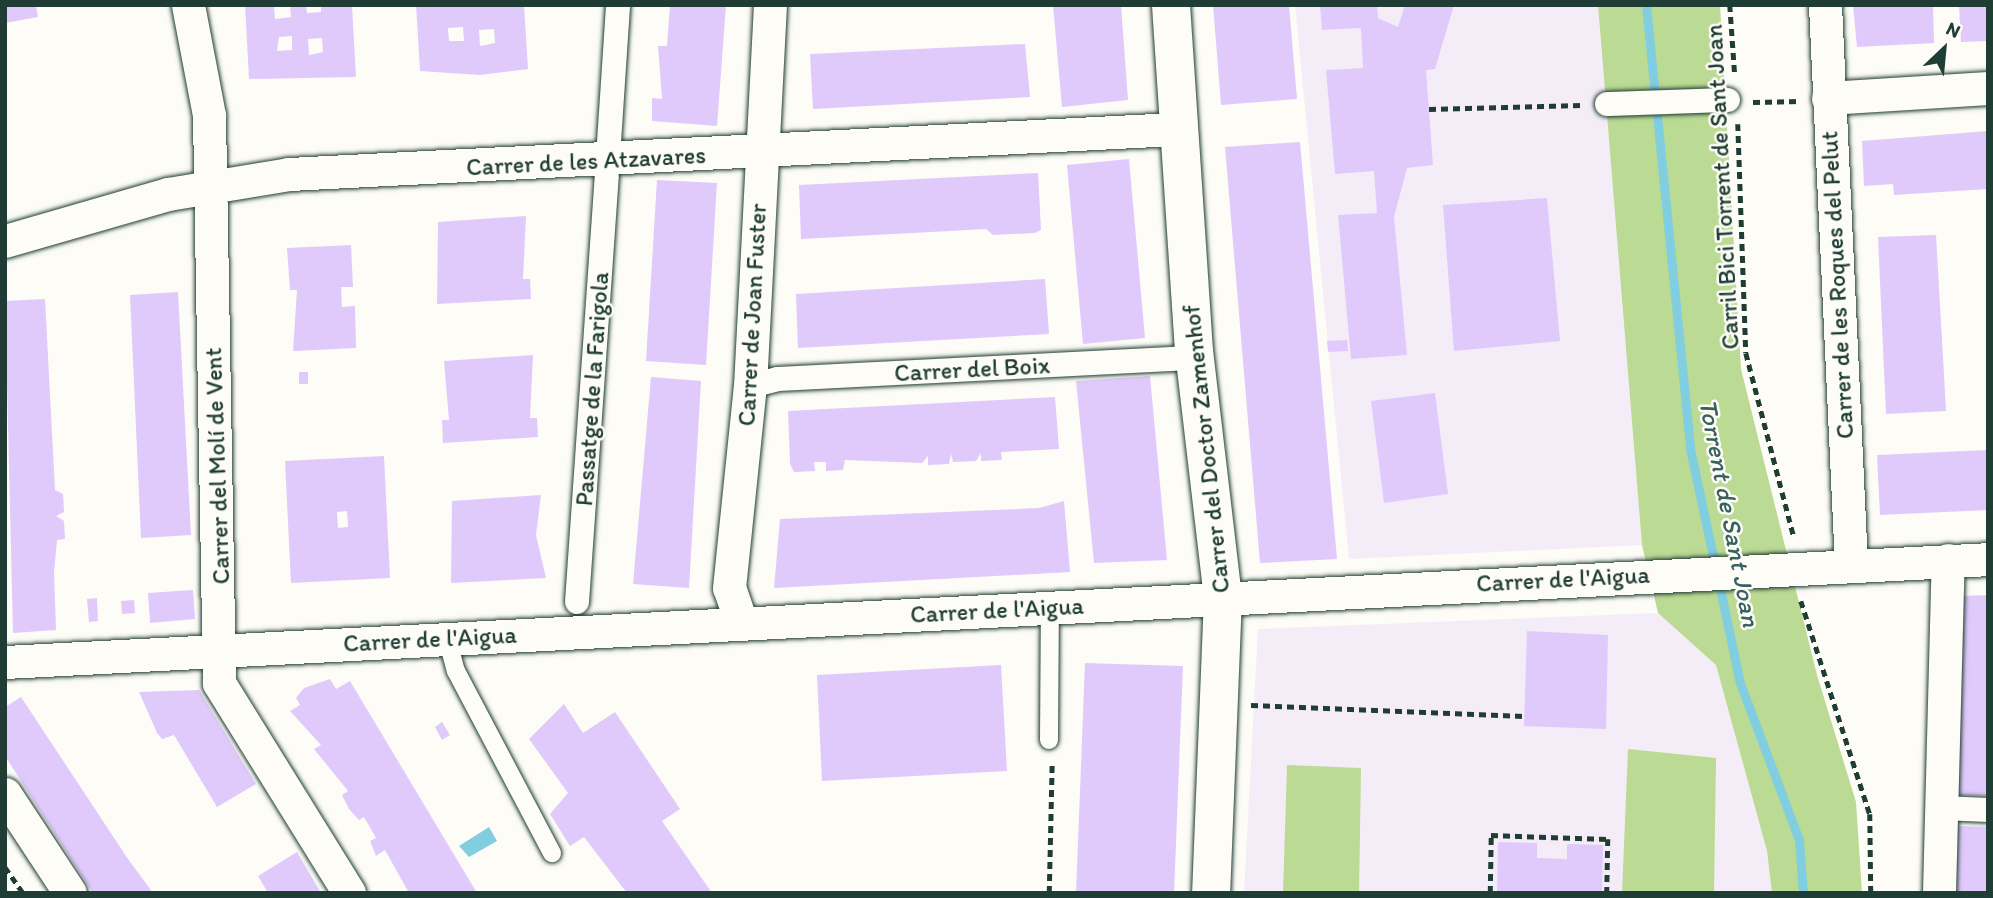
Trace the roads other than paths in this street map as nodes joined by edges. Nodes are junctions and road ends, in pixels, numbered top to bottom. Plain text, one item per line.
1 (188, 5) edge
2 (618, 5) edge
3 (770, 5) edge
4 (1171, 5) edge
5 (1825, 5) edge
6 (1988, 88) edge
7 (1819, 99) junction
8 (1733, 101) road end
9 (1607, 104) road end
10 (1175, 129) junction
11 (609, 142) dead end
12 (761, 153) junction
13 (607, 176) dead end
14 (210, 185) junction
15 (5, 242) edge
16 (1195, 358) junction
17 (750, 386) junction
18 (1988, 559) edge
19 (1948, 560) junction
20 (1851, 564) junction
21 (1223, 597) junction
22 (577, 603) dead end
23 (1050, 607) junction
24 (741, 622) junction
25 (447, 638) junction
26 (220, 649) junction
27 (5, 662) edge
28 (1049, 740) dead end
29 (5, 794) edge
30 (1942, 808) junction
31 (1988, 810) edge
32 (552, 853) dead end
33 (70, 893) edge
34 (349, 893) edge
35 (1211, 893) edge
36 (1939, 893) edge

1 - 14 street, Carrer del Molí de Vent
2 - 11 street
3 - 12 street, Carrer de Joan Fuster
4 - 10 street, Carrer del Doctor Zamenhof
5 - 7 street, Carrer de les Roques del Pelut
6 - 7 street
7 - 20 street, Carrer de les Roques del Pelut
8 - 9 street
10 - 12 street, Carrer de les Atzavares
10 - 16 street, Carrer del Doctor Zamenhof
12 - 14 street, Carrer de les Atzavares
12 - 17 street, Carrer de Joan Fuster
13 - 22 street, Passatge de la Farigola
14 - 15 street, Carrer de les Atzavares
14 - 26 street, Carrer del Molí de Vent
16 - 17 street, Carrer del Boix
16 - 21 street, Carrer del Doctor Zamenhof
17 - 24 street, Carrer de Joan Fuster
18 - 19 street, Carrer de l'Aigua
19 - 20 street, Carrer de l'Aigua
19 - 30 street
20 - 21 street, Carrer de l'Aigua
21 - 23 street, Carrer de l'Aigua
21 - 35 street, Carrer del Doctor Zamenhof
23 - 24 street, Carrer de l'Aigua
23 - 28 lane
24 - 25 street, Carrer de l'Aigua
25 - 26 street, Carrer de l'Aigua
25 - 32 lane
26 - 27 street, Carrer de l'Aigua
26 - 34 street, Carrer del Molí de Vent
29 - 33 street
30 - 31 street
30 - 36 street

